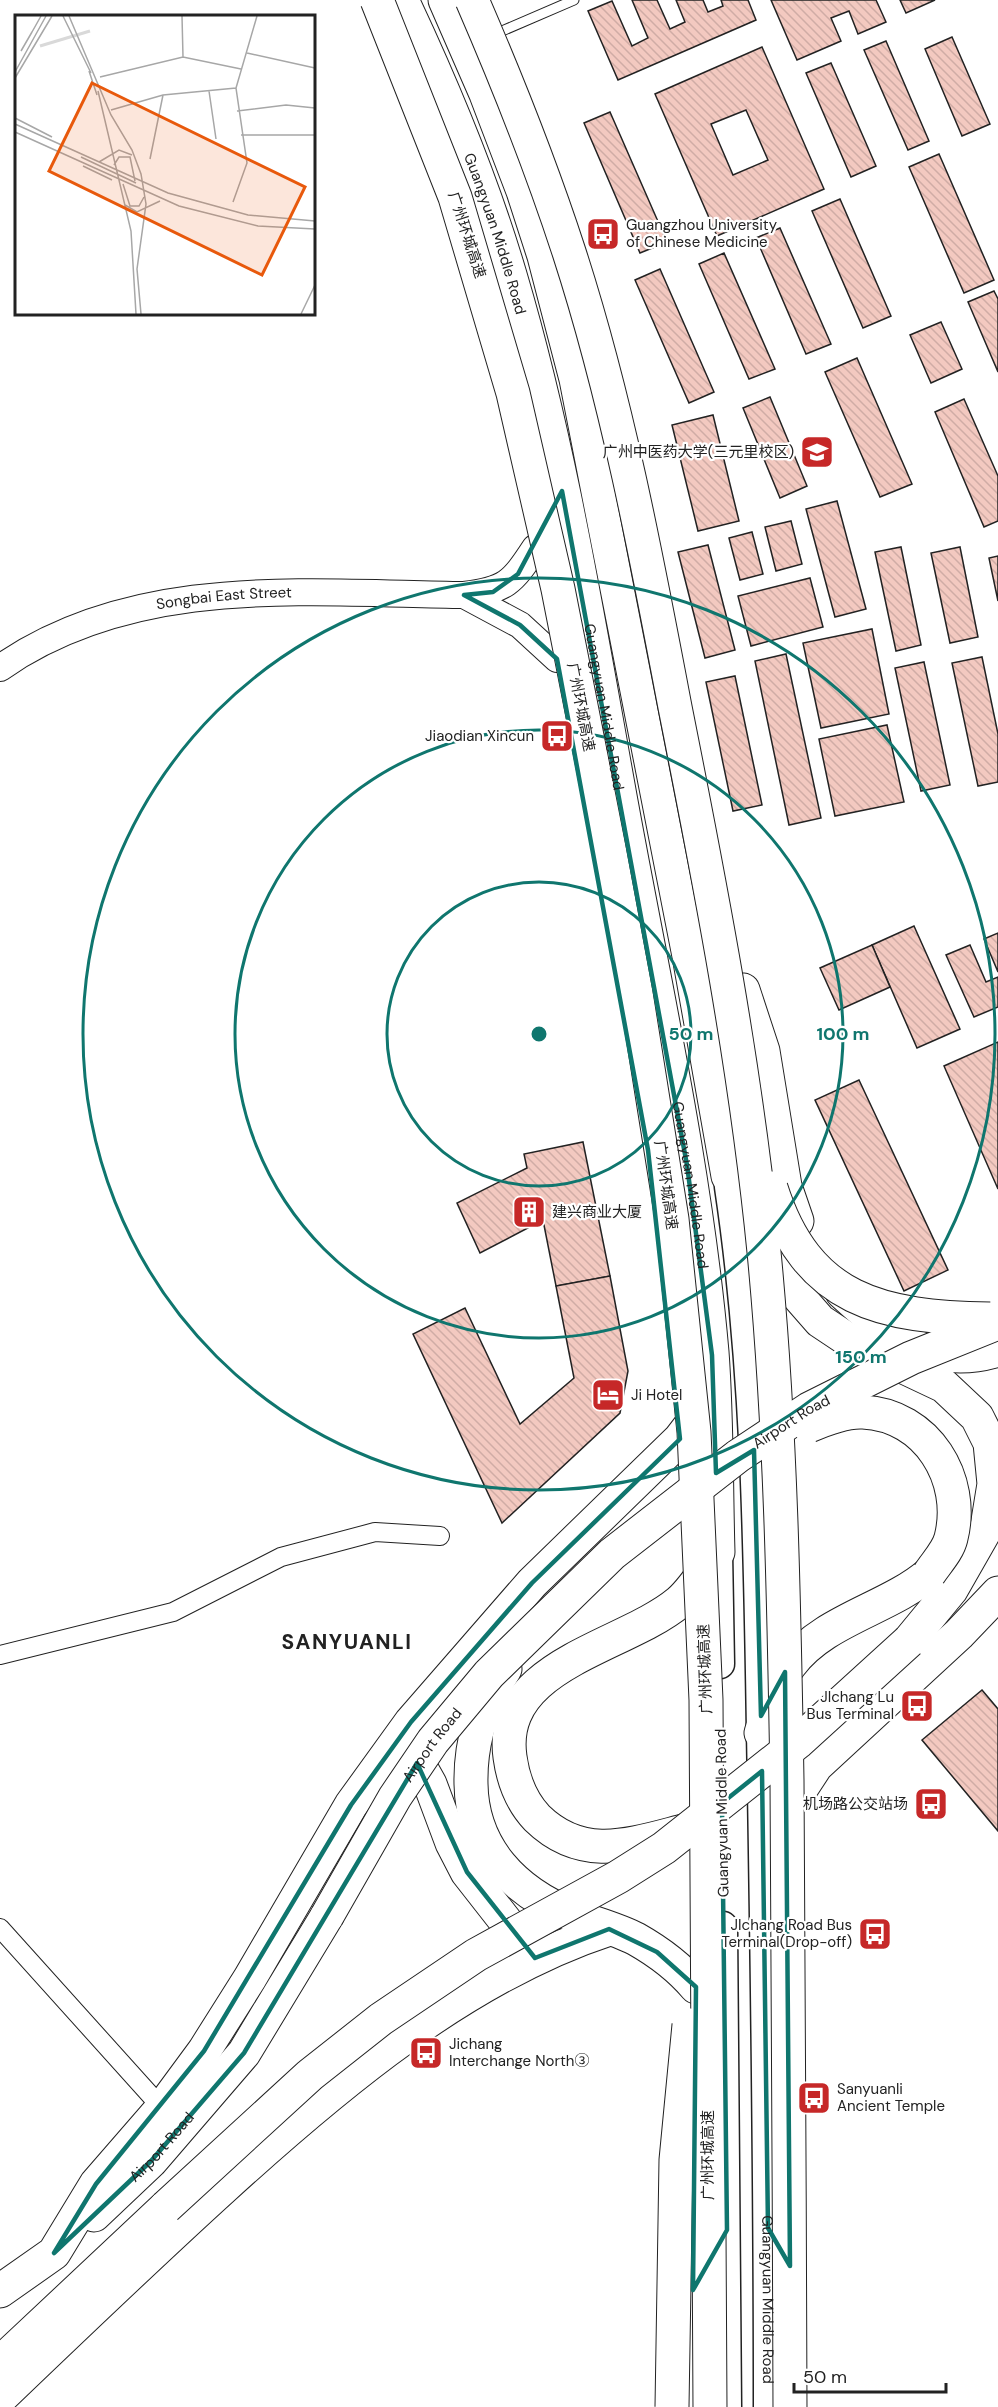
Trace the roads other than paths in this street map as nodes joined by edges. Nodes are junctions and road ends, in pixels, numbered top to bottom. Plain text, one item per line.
1 (402, 0) edge
2 (445, 0) edge
3 (472, 0) edge
4 (488, 0) edge
5 (574, 0) edge
6 (370, 6) edge
7 (502, 31) junction
8 (562, 491) junction
9 (535, 548) junction
10 (464, 595) junction
11 (557, 659) junction
12 (0, 668) edge
13 (642, 713) junction
14 (611, 746) junction
15 (702, 765) junction
16 (593, 842) junction
17 (727, 899) junction
18 (642, 920) junction
19 (689, 956) junction
20 (743, 990) junction
21 (629, 1040) junction
22 (674, 1089) junction
23 (728, 1176) junction
24 (998, 1321) edge
25 (998, 1350) edge
26 (712, 1355) junction
27 (680, 1439) junction
28 (738, 1456) junction
29 (440, 1536) dead end
30 (998, 1549) edge
31 (718, 1552) junction
32 (998, 1593) edge
33 (526, 1637) junction
34 (909, 1641) junction
35 (0, 1654) edge
36 (761, 1733) junction
37 (393, 1745) junction
38 (799, 1792) junction
39 (688, 1830) junction
40 (708, 1856) junction
41 (765, 1903) junction
42 (0, 1928) edge
43 (609, 1929) junction
44 (535, 1958) junction
45 (798, 1966) junction
46 (696, 1987) junction
47 (766, 2057) junction
48 (726, 2069) junction
49 (162, 2108) junction
50 (768, 2228) junction
51 (727, 2230) junction
52 (54, 2253) junction
53 (797, 2279) junction
54 (693, 2290) junction
55 (0, 2291) edge
56 (0, 2311) edge
57 (0, 2363) edge
58 (0, 2398) edge
59 (672, 2407) edge
60 (694, 2407) edge
61 (710, 2407) edge
62 (727, 2407) edge
63 (768, 2407) edge
64 (790, 2407) edge
65 (798, 2407) edge

1 - 8 highway, Guangyuan Middle Road
2 - 13 highway, Guangyuan Middle Road
3 - 64 highway, bridge
4 - 7 main road
5 - 7 lane
6 - 9 main road
6 - 40 highway, 广州环城高速, bridge
7 - 15 main road
8 - 9 main road
8 - 14 highway, Guangyuan Middle Road
9 - 10 street, Songbai East Street
9 - 11 main road
10 - 11 street
10 - 12 street, Songbai East Street
11 - 14 main road
11 - 16 main road
13 - 15 main road
13 - 19 highway, Guangyuan Middle Road
14 - 18 highway, Guangyuan Middle Road
15 - 17 main road
16 - 18 main road
16 - 21 main road
17 - 19 main road
17 - 20 main road
18 - 22 highway, Guangyuan Middle Road
19 - 23 highway, Guangyuan Middle Road
20 - 24 highway, bridge
20 - 25 highway
21 - 22 main road
21 - 27 main road
22 - 26 highway, Guangyuan Middle Road
23 - 34 highway
23 - 36 main road, Guangyuan Middle Road
24 - 28 highway, Airport Road, bridge
26 - 27 highway
26 - 31 highway, Guangyuan Middle Road
27 - 37 highway
28 - 33 highway, Airport Road, bridge
28 - 36 highway, bridge
29 - 35 street
30 - 34 highway
31 - 39 highway
31 - 48 main road, Guangyuan Middle Road
32 - 38 highway
33 - 43 highway, bridge
33 - 52 highway, Airport Road, bridge
34 - 39 highway, bridge
36 - 41 main road, Guangyuan Middle Road
37 - 44 highway
37 - 49 highway
38 - 41 main road
38 - 45 main road
39 - 57 highway, bridge
40 - 59 highway, bridge
40 - 61 highway, 广州环城高速, bridge
41 - 45 main road
41 - 47 main road, Guangyuan Middle Road
42 - 49 street
43 - 44 highway
43 - 46 highway
44 - 58 highway
45 - 47 main road
45 - 53 main road
46 - 48 main road
46 - 54 main road
47 - 50 main road, Guangyuan Middle Road
48 - 51 main road, Guangyuan Middle Road
49 - 52 highway
50 - 53 main road
50 - 63 main road, Guangyuan Middle Road
51 - 54 main road
51 - 62 main road, Guangyuan Middle Road
52 - 55 highway
52 - 56 highway, Airport Road
53 - 65 main road
54 - 60 main road

